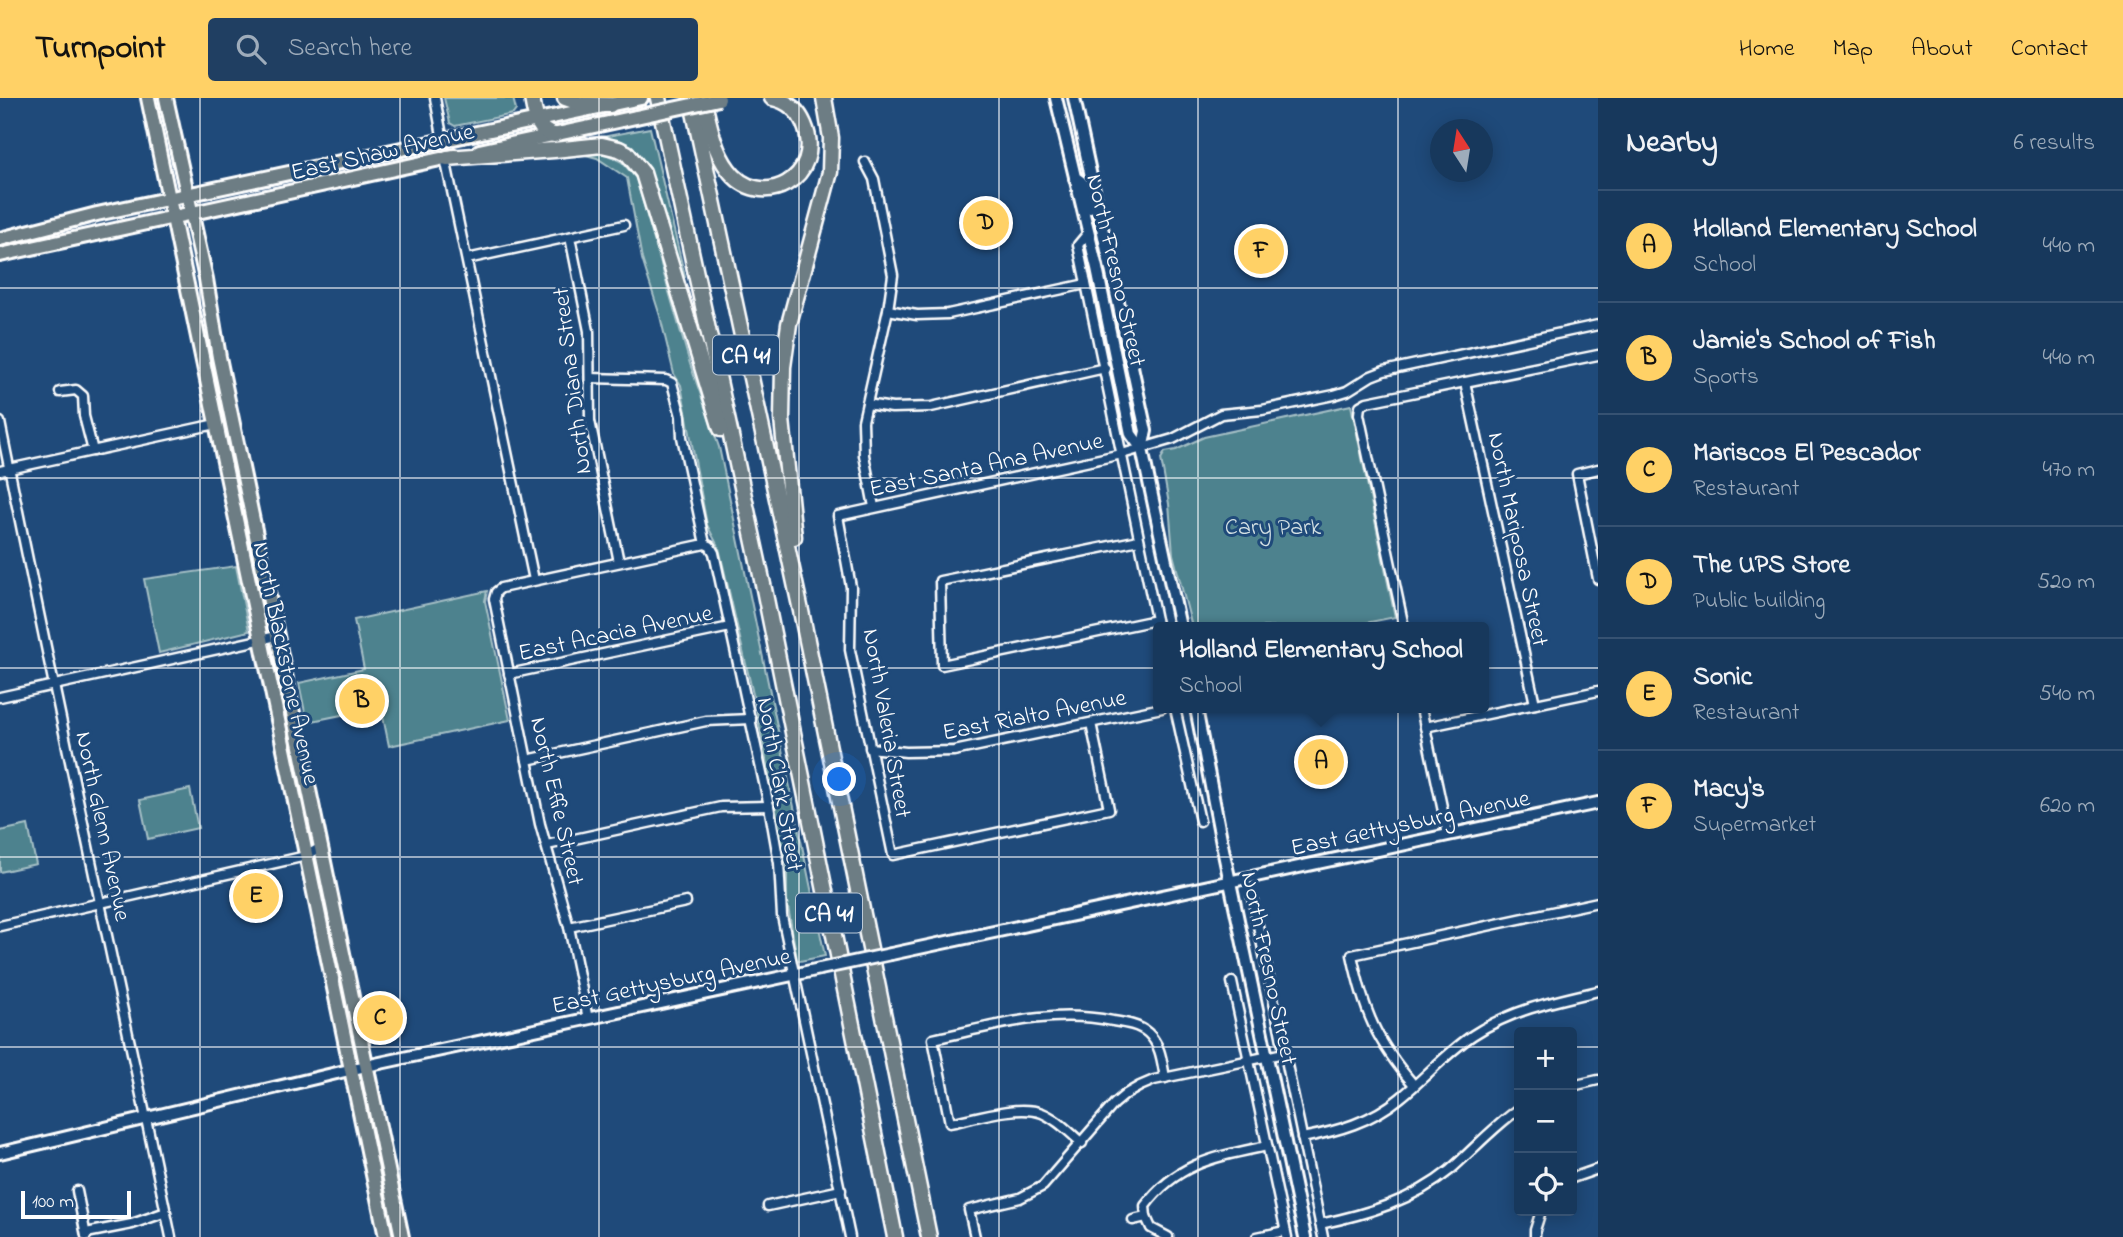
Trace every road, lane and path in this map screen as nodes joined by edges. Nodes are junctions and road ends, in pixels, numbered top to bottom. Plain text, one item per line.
1 (148, 98) edge
2 (166, 98) edge
3 (435, 98) edge
4 (532, 98) edge
5 (565, 98) edge
6 (650, 98) edge
7 (658, 98) edge
8 (691, 98) edge
9 (703, 98) edge
10 (772, 98) edge
11 (824, 98) edge
12 (1056, 98) edge
13 (1074, 98) edge
14 (636, 99) edge
15 (721, 99) edge
16 (610, 105) junction
17 (537, 120) junction
18 (554, 135) junction
19 (443, 141) junction
20 (446, 158) junction
21 (865, 162) dead end
22 (394, 169) junction
23 (1075, 178) junction
24 (189, 195) junction
25 (169, 199) junction
26 (192, 213) junction
27 (173, 218) junction
28 (1100, 221) junction
29 (624, 225) dead end
30 (1088, 233) junction
31 (570, 237) junction
32 (0, 239) edge
33 (0, 255) edge
34 (467, 259) junction
35 (1086, 284) junction
36 (704, 309) junction
37 (888, 310) junction
38 (1598, 325) edge
39 (197, 333) junction
40 (1598, 355) edge
41 (1105, 368) junction
42 (590, 378) junction
43 (1465, 382) junction
44 (60, 392) dead end
45 (867, 404) junction
46 (232, 420) junction
47 (0, 422) edge
48 (216, 424) junction
49 (1142, 449) junction
50 (93, 451) junction
51 (1122, 454) junction
52 (1598, 469) edge
53 (5, 470) edge
54 (245, 481) junction
55 (874, 507) junction
56 (838, 516) joint
57 (1139, 540) junction
58 (707, 545) junction
59 (620, 562) junction
60 (1598, 579) edge
61 (534, 580) junction
62 (764, 589) junction
63 (801, 611) junction
64 (1157, 622) edge
65 (1179, 622) edge
66 (1403, 622) edge
67 (1153, 625) edge
68 (730, 627) junction
69 (277, 636) junction
70 (261, 639) junction
71 (509, 674) junction
72 (53, 685) junction
73 (1598, 691) edge
74 (0, 697) edge
75 (1535, 704) junction
76 (1153, 710) edge
77 (1176, 713) edge
78 (1197, 713) edge
79 (1423, 713) edge
80 (751, 719) junction
81 (1091, 723) junction
82 (1425, 727) junction
83 (870, 748) junction
84 (527, 760) junction
85 (1598, 803) edge
86 (768, 806) junction
87 (1200, 821) dead end
88 (1448, 835) junction
89 (547, 845) junction
90 (321, 847) junction
91 (306, 856) junction
92 (1230, 882) junction
93 (1252, 897) dead end
94 (686, 902) dead end
95 (1598, 902) edge
96 (102, 904) junction
97 (0, 926) edge
98 (569, 927) junction
99 (795, 974) junction
100 (1232, 982) dead end
101 (1598, 991) edge
102 (588, 1019) junction
103 (1284, 1053) junction
104 (1268, 1056) junction
105 (1249, 1060) junction
106 (366, 1066) junction
107 (351, 1070) junction
108 (1165, 1078) junction
109 (1598, 1080) edge
110 (1414, 1085) junction
111 (1577, 1085) edge
112 (1514, 1113) edge
113 (146, 1118) junction
114 (1302, 1138) junction
115 (1082, 1143) junction
116 (1267, 1146) junction
117 (0, 1153) edge
118 (1598, 1169) edge
119 (1577, 1176) edge
120 (841, 1190) junction
121 (77, 1191) dead end
122 (768, 1206) dead end
123 (166, 1212) junction
124 (1539, 1216) edge
125 (1146, 1217) junction
126 (1133, 1220) dead end
127 (1320, 1224) junction
128 (1286, 1234) edge
129 (86, 1235) edge
130 (171, 1237) edge
131 (386, 1237) edge
132 (402, 1237) edge
133 (850, 1237) edge
134 (895, 1237) edge
135 (929, 1237) edge
136 (975, 1237) edge
137 (1168, 1237) edge
138 (1257, 1237) edge
139 (1306, 1237) edge
140 (1323, 1237) edge
141 (1535, 1237) edge

1 - 25 main road, North Blackstone Avenue
2 - 24 main road, North Blackstone Avenue
3 - 19 street
4 - 17 highway
5 - 16 highway
6 - 36 highway
7 - 36 highway, CA 41
8 - 63 highway, CA 41
9 - 10 highway
11 - 63 highway
12 - 23 street, North Fresno Street
13 - 28 street, North Fresno Street
14 - 16 main road, East Shaw Avenue
15 - 18 main road, East Shaw Avenue, bridge
16 - 17 main road, East Shaw Avenue
17 - 18 highway
17 - 19 main road, East Shaw Avenue
17 - 20 main road
18 - 20 main road, East Shaw Avenue
19 - 22 main road
19 - 24 main road, East Shaw Avenue
20 - 22 main road, East Shaw Avenue
20 - 34 street
20 - 62 highway
21 - 37 street
22 - 26 main road, East Shaw Avenue
23 - 28 street
23 - 30 street, North Fresno Street
24 - 25 main road, East Shaw Avenue
24 - 26 main road, North Blackstone Avenue
25 - 27 main road, North Blackstone Avenue
25 - 32 main road, East Shaw Avenue
26 - 27 main road, East Shaw Avenue
26 - 46 main road, North Blackstone Avenue
27 - 33 main road, East Shaw Avenue
27 - 39 main road, North Blackstone Avenue
28 - 49 street, North Fresno Street
29 - 31 street
30 - 35 street
30 - 49 street, North Fresno Street
31 - 34 street
31 - 42 street, North Diana Street
34 - 61 street
35 - 37 street
35 - 41 street
36 - 62 highway, CA 41
37 - 45 street
38 - 49 street, East Santa Ana Avenue
39 - 46 main road
39 - 48 main road, North Blackstone Avenue
40 - 43 street
41 - 45 street
41 - 51 street
42 - 58 street, North Clark Street
42 - 59 street, North Diana Street
43 - 66 street
43 - 75 street, North Mariposa Street
44 - 50 street
45 - 55 street
46 - 54 main road, North Blackstone Avenue
47 - 53 street, North Glenn Avenue
48 - 50 street
48 - 54 main road
48 - 70 main road, North Blackstone Avenue
49 - 51 street, East Santa Ana Avenue
49 - 65 street, North Fresno Street
50 - 53 street
51 - 55 street, East Santa Ana Avenue
51 - 57 street
52 - 60 street
53 - 72 street, North Glenn Avenue
54 - 69 main road, North Blackstone Avenue
55 - 56 street, East Santa Ana Avenue
56 - 83 street, North Valeria Street
57 - 64 street
57 - 67 street
58 - 59 street
58 - 68 street, North Clark Street
59 - 61 street
61 - 71 street, North Effie Street
62 - 134 highway, CA 41
63 - 135 highway, CA 41
68 - 71 street, East Acacia Avenue
68 - 80 street, North Clark Street
69 - 70 street
69 - 90 main road, North Blackstone Avenue
70 - 72 street
70 - 91 main road, North Blackstone Avenue
71 - 84 street, North Effie Street
72 - 74 street
72 - 96 street, North Glenn Avenue
73 - 75 street
75 - 82 street
76 - 81 street, East Rialto Avenue
77 - 87 street
78 - 92 street, North Fresno Street
79 - 82 street
80 - 84 street
80 - 86 street, North Clark Street
81 - 83 street, East Rialto Avenue
81 - 83 street, North Valeria Street
82 - 88 street
84 - 89 street, North Effie Street
85 - 88 street, East Gettysburg Avenue
86 - 89 street
86 - 99 street, North Clark Street
88 - 92 street, East Gettysburg Avenue
89 - 98 street, North Effie Street
90 - 91 street
90 - 106 main road, North Blackstone Avenue
91 - 96 street
91 - 107 main road, North Blackstone Avenue
92 - 99 street, East Gettysburg Avenue, bridge
92 - 104 street, North Fresno Street
93 - 103 street, North Fresno Street
94 - 98 street
95 - 110 street
96 - 97 street
96 - 113 street, North Glenn Avenue
98 - 102 street, North Effie Street
99 - 102 street, East Gettysburg Avenue
99 - 120 street, North Clark Street
100 - 105 street, North Fresno Street
101 - 110 street
102 - 106 street, East Gettysburg Avenue
103 - 104 street
103 - 114 street, North Fresno Street
104 - 105 street
104 - 139 street, North Fresno Street
105 - 108 street
105 - 116 street, North Fresno Street
106 - 107 street, East Gettysburg Avenue
106 - 132 main road, North Blackstone Avenue
107 - 113 street, East Gettysburg Avenue
107 - 131 main road, North Blackstone Avenue
108 - 115 street
108 - 115 street
109 - 111 street
110 - 114 street
112 - 127 street
113 - 117 street, East Gettysburg Avenue
113 - 123 street, North Glenn Avenue
114 - 127 street, North Fresno Street
115 - 136 street
116 - 125 street
116 - 128 street, North Fresno Street
118 - 119 street
120 - 122 street
120 - 133 street, North Clark Street
121 - 129 street
123 - 129 street
123 - 130 street, North Glenn Avenue
124 - 141 street
125 - 126 street
125 - 137 street
127 - 140 street, North Fresno Street
128 - 138 street

